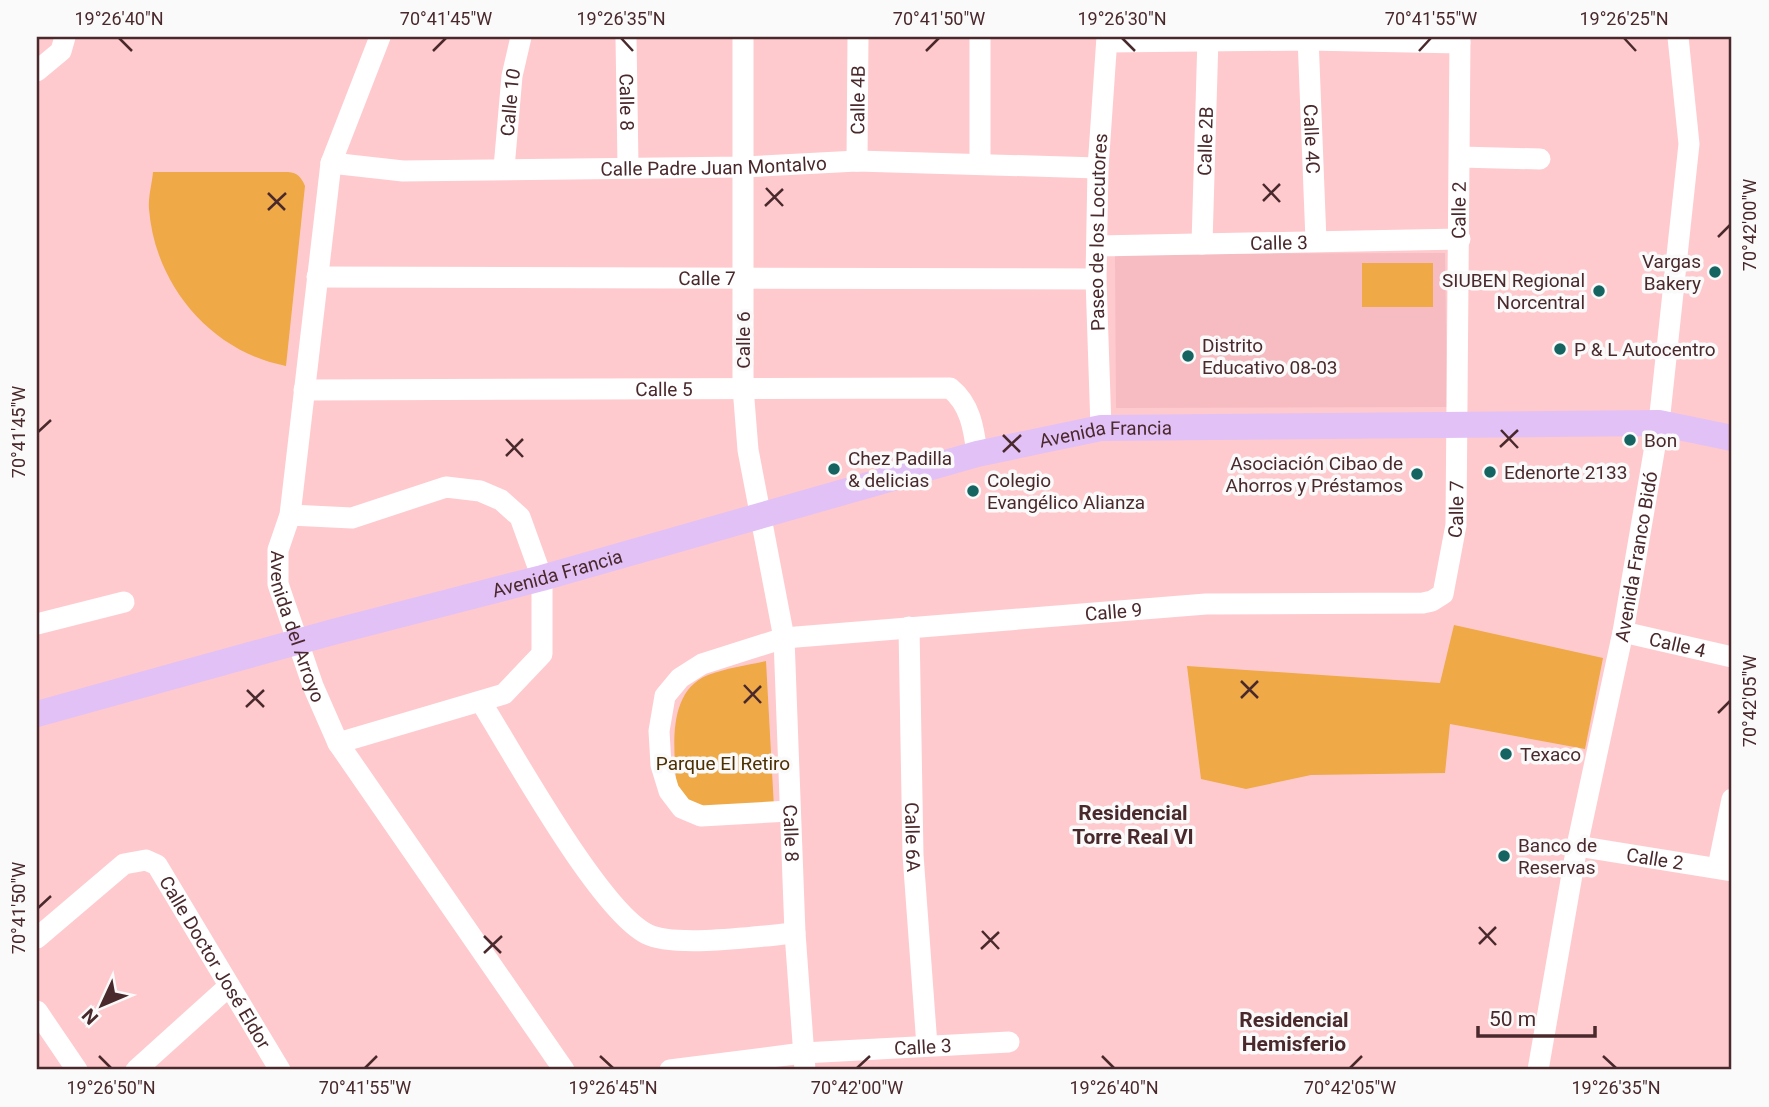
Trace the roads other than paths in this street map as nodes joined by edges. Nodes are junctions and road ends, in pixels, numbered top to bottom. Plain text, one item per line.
1 (65, 37) edge
2 (380, 37) edge
3 (521, 37) edge
4 (626, 37) edge
5 (743, 37) edge
6 (858, 37) edge
7 (980, 37) edge
8 (1678, 37) edge
9 (1308, 38) edge
10 (1107, 39) edge
11 (1208, 39) edge
12 (1460, 40) edge
13 (37, 71) edge
14 (1460, 157) junction
15 (1540, 159) dead end
16 (857, 161) junction
17 (331, 163) junction
18 (980, 163) junction
19 (628, 166) junction
20 (504, 167) junction
21 (744, 167) junction
22 (1098, 168) junction
23 (1460, 239) junction
24 (1315, 241) junction
25 (1202, 244) junction
26 (1097, 246) junction
27 (317, 277) junction
28 (743, 278) junction
29 (1096, 279) junction
30 (743, 387) junction
31 (304, 390) junction
32 (1458, 423) junction
33 (1659, 423) junction
34 (1101, 428) junction
35 (1732, 438) edge
36 (977, 454) junction
37 (290, 515) junction
38 (761, 515) junction
39 (542, 578) junction
40 (1443, 594) joint
41 (124, 603) dead end
42 (37, 624) edge
43 (909, 626) junction
44 (1623, 632) junction
45 (784, 638) junction
46 (1732, 657) edge
47 (481, 702) junction
48 (37, 714) edge
49 (338, 743) junction
50 (1732, 799) edge
51 (789, 811) junction
52 (1577, 846) junction
53 (1725, 869) edge
54 (795, 933) junction
55 (37, 938) edge
56 (228, 987) junction
57 (37, 1011) edge
58 (1009, 1042) dead end
59 (927, 1046) junction
60 (804, 1062) edge
61 (77, 1070) edge
62 (136, 1070) edge
63 (280, 1070) edge
64 (564, 1070) edge
65 (670, 1070) edge
66 (1538, 1070) edge

1 - 13 street
2 - 17 street, Avenida del Arroyo
3 - 20 street, Calle 10
4 - 19 street, Calle 8
5 - 21 street, Calle 6
6 - 16 street, Calle 4B
7 - 18 street
8 - 33 street, Avenida Franco Bidó
9 - 11 street
9 - 12 street
9 - 24 street, Calle 4C
10 - 11 street
10 - 22 street, Paseo de los Locutores
11 - 25 street, Calle 2B
12 - 14 street, Calle 2
14 - 15 street
14 - 23 street, Calle 2
16 - 18 street, Calle Padre Juan Montalvo
16 - 21 street, Calle Padre Juan Montalvo
17 - 20 street, Calle Padre Juan Montalvo
17 - 27 street, Avenida del Arroyo
18 - 22 street, Calle Padre Juan Montalvo
19 - 20 street, Calle Padre Juan Montalvo
19 - 21 street, Calle Padre Juan Montalvo
21 - 28 street, Calle 6
22 - 26 street, Paseo de los Locutores
23 - 24 street, Calle 3
23 - 32 street, Calle 2
24 - 25 street, Calle 3
25 - 26 street, Calle 3
26 - 29 street, Paseo de los Locutores
27 - 28 street, Calle 7
27 - 31 street, Avenida del Arroyo
28 - 29 street, Calle 7
28 - 30 street, Calle 6
29 - 34 street, Paseo de los Locutores
30 - 31 street, Calle 5
30 - 36 street, Calle 5
30 - 38 street, Calle 6
31 - 37 street, Avenida del Arroyo
32 - 33 main road, Avenida Francia
32 - 34 main road, Avenida Francia
32 - 40 street, Calle 7
33 - 35 main road, Avenida Francia
33 - 44 street, Avenida Franco Bidó
34 - 36 main road, Avenida Francia
36 - 38 main road, Avenida Francia
37 - 39 street
37 - 49 street, Avenida del Arroyo
38 - 39 main road, Avenida Francia
38 - 45 street, Calle 8
39 - 47 street
39 - 48 main road, Avenida Francia
40 - 43 street, Calle 9
41 - 42 street
43 - 45 street, Calle 9
43 - 59 street, Calle 6A
44 - 46 street, Calle 4
44 - 52 street, Avenida Franco Bidó
45 - 51 street, Calle 8
45 - 51 street
47 - 49 street
47 - 54 street
49 - 64 street, Avenida del Arroyo
50 - 53 street
51 - 54 street, Calle 8
52 - 53 street, Calle 2
52 - 66 street, Avenida Franco Bidó
54 - 60 street, Calle 8
55 - 56 street, Calle Doctor José Eldor
56 - 62 street
56 - 63 street, Calle Doctor José Eldor
57 - 61 street
58 - 59 street, Calle 3
59 - 60 street, Calle 3
60 - 65 street, Calle 3

